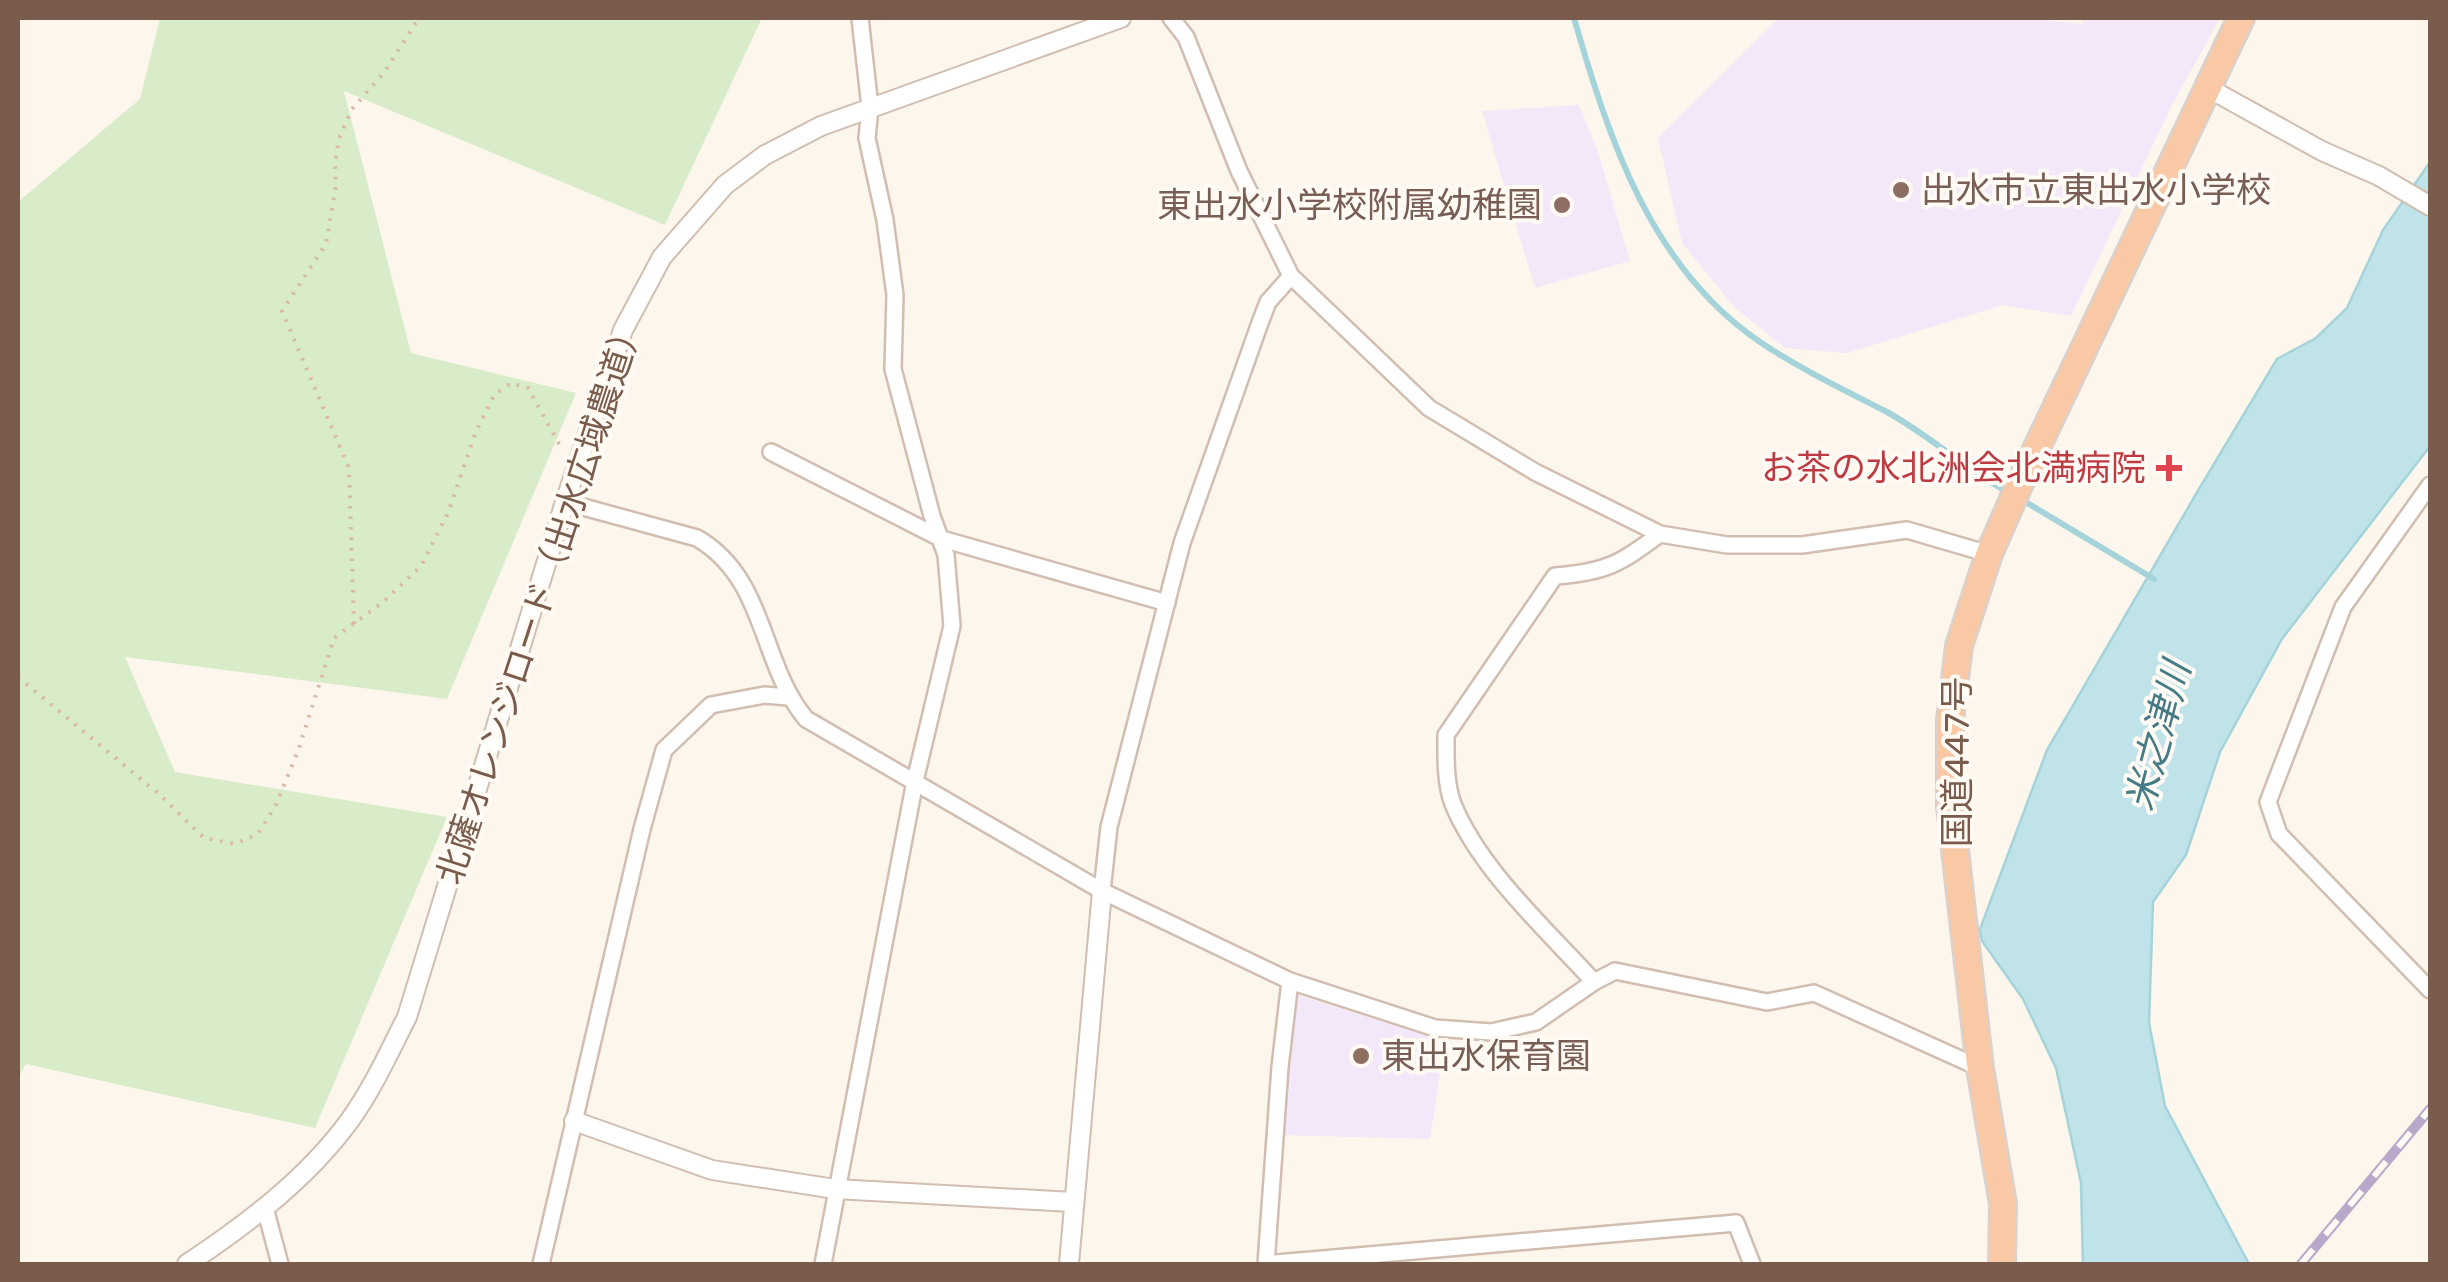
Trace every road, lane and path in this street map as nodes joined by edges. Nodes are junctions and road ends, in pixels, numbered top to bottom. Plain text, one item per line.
1 (419, 18) edge
2 (860, 18) edge
3 (1122, 18) edge
4 (1171, 18) edge
5 (2241, 18) edge
6 (2210, 88) junction
7 (870, 108) junction
8 (2430, 206) edge
9 (1291, 276) junction
10 (770, 452) dead end
11 (569, 462) dead end
12 (2430, 485) edge
13 (565, 502) junction
14 (1660, 534) junction
15 (942, 539) junction
16 (1990, 554) junction
17 (1166, 604) junction
18 (354, 624) junction
19 (18, 677) edge
20 (788, 697) junction
21 (915, 781) junction
22 (1102, 890) junction
23 (1290, 981) junction
24 (1594, 982) junction
25 (2430, 990) edge
26 (1980, 1068) junction
27 (574, 1120) junction
28 (835, 1189) junction
29 (1073, 1202) junction
30 (265, 1208) junction
31 (187, 1264) edge
32 (280, 1264) edge
33 (542, 1264) edge
34 (824, 1264) edge
35 (1069, 1264) edge
36 (1266, 1264) edge
37 (1752, 1264) edge
38 (2002, 1264) edge

1 - 18 path
2 - 7 street
3 - 7 street, 北薩オレンジロード（出水広域農道）
4 - 9 street
5 - 6 highway, 国道447号
6 - 8 street
6 - 16 highway, 国道447号
7 - 13 street, 北薩オレンジロード（出水広域農道）
7 - 15 street
9 - 14 street
9 - 17 street
10 - 15 street
11 - 18 path
12 - 25 street
13 - 20 street
13 - 30 street, 北薩オレンジロード（出水広域農道）
14 - 16 street
14 - 24 street
15 - 17 street
15 - 21 street
16 - 26 highway, 国道447号
17 - 22 street
18 - 19 path
20 - 21 street
20 - 27 street
21 - 22 street
21 - 28 street
22 - 23 street
22 - 29 street
23 - 24 street
23 - 36 street
24 - 26 street
26 - 38 highway, 国道447号
27 - 28 street
27 - 33 street
28 - 29 street
28 - 34 street
29 - 35 street
30 - 31 street, 北薩オレンジロード（出水広域農道）
30 - 32 street
36 - 37 street

